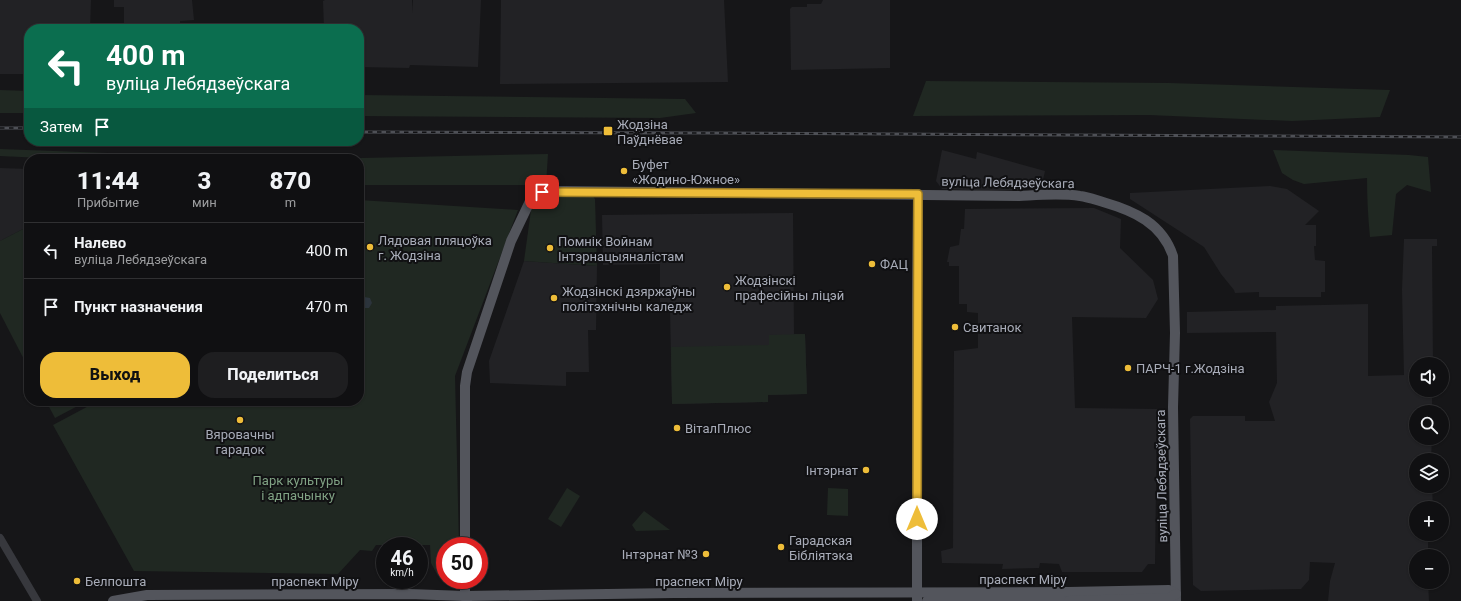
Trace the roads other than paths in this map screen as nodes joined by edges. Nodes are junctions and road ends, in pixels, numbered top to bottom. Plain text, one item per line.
1 (918, 194) junction
2 (465, 537) edge
3 (0, 538) edge
4 (1053, 596) edge
5 (782, 597) edge
6 (917, 597) edge
7 (302, 598) edge
8 (646, 598) edge
9 (1176, 598) edge
10 (465, 599) edge
11 (37, 601) edge
12 (113, 601) edge
13 (927, 601) edge
14 (1064, 601) edge
15 (1069, 601) edge

1 - 2 main road, вуліца Лебядзеўскага
1 - 6 main road
1 - 9 main road, вуліца Лебядзеўскага
3 - 11 street
4 - 6 main road, праспект Міру
4 - 9 main road, праспект Міру
4 - 13 main road, праспект Міру
4 - 14 main road, праспект Міру
5 - 6 main road, праспект Міру
5 - 8 main road, праспект Міру
7 - 10 main road, праспект Міру
7 - 12 main road, праспект Міру
8 - 10 main road, праспект Міру
9 - 15 main road, праспект Міру

